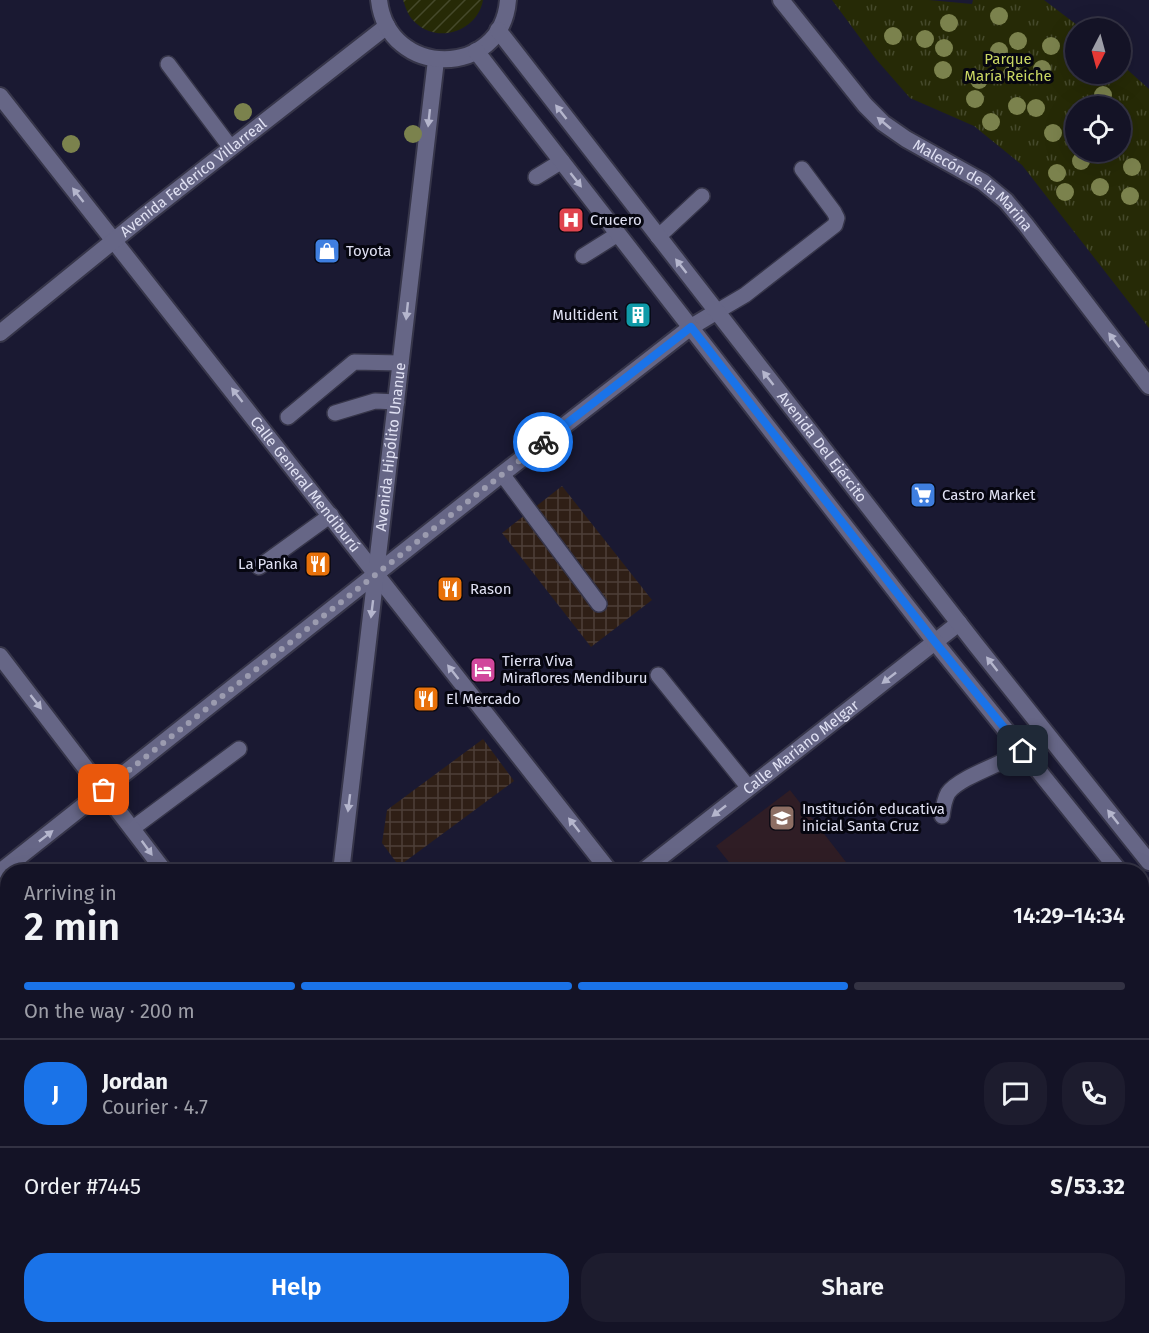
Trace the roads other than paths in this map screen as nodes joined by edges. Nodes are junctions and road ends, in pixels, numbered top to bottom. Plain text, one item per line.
1 (379, 0) edge
2 (508, 0) edge
3 (781, 0) edge
4 (387, 26) junction
5 (498, 30) junction
6 (476, 51) junction
7 (436, 60) junction
8 (168, 64) dead end
9 (0, 96) edge
10 (231, 148) junction
11 (562, 161) junction
12 (802, 169) dead end
13 (536, 177) dead end
14 (702, 196) dead end
15 (618, 234) junction
16 (658, 237) junction
17 (114, 241) junction
18 (583, 256) dead end
19 (716, 312) junction
20 (691, 327) junction
21 (0, 333) edge
22 (401, 363) junction
23 (1149, 386) edge
24 (397, 402) junction
25 (335, 413) dead end
26 (288, 417) dead end
27 (502, 474) junction
28 (331, 515) junction
29 (260, 567) dead end
30 (376, 574) junction
31 (600, 604) dead end
32 (959, 623) junction
33 (935, 642) junction
34 (0, 656) edge
35 (658, 675) dead end
36 (239, 748) dead end
37 (1023, 751) junction
38 (749, 788) junction
39 (104, 790) junction
40 (942, 816) dead end
41 (133, 828) junction
42 (1149, 862) edge
43 (10, 864) edge
44 (159, 864) edge
45 (342, 864) edge
46 (604, 864) edge
47 (652, 864) edge
48 (1114, 864) edge

1 - 4 street
2 - 5 street
23 -> 3 street, Malecón de la Marina
4 - 7 street
4 - 10 street, Avenida Federico Villarreal
5 - 6 street
16 -> 5 street, Avenida Del Ejército
6 - 7 street
6 - 11 street, Avenida Del Ejército
7 -> 22 street, Avenida Hipólito Unanue
8 - 10 lane
17 -> 9 street, Calle General Mendiburú
10 - 17 street, Avenida Federico Villarreal
11 - 13 lane
11 -> 15 street, Avenida Del Ejército
12 - 19 lane
14 - 16 lane
15 - 18 lane
15 - 20 street, Avenida Del Ejército
19 -> 16 street, Avenida Del Ejército
17 - 21 street, Avenida Federico Villarreal
28 -> 17 street, Calle General Mendiburú
19 - 20 street
32 -> 19 street, Avenida Del Ejército
20 - 27 street
20 - 33 street, Avenida Del Ejército
22 - 24 street, Avenida Hipólito Unanue
22 - 26 lane
24 - 25 lane
24 - 30 street, Avenida Hipólito Unanue
27 - 30 street
27 - 31 lane
28 - 29 lane
28 - 30 street, Calle General Mendiburú
30 - 39 street
30 -> 45 street, Avenida Hipólito Unanue
46 -> 30 street, Calle General Mendiburú
32 - 33 street, Calle Mariano Melgar
42 -> 32 street, Avenida Del Ejército
33 - 37 street, Avenida Del Ejército
33 -> 38 street, Calle Mariano Melgar
34 -> 39 street
35 - 38 lane
36 - 41 lane
37 - 40 lane
37 - 48 street, Avenida Del Ejército
38 -> 47 street, Calle Mariano Melgar
39 - 41 street
43 -> 39 street
41 -> 44 street

